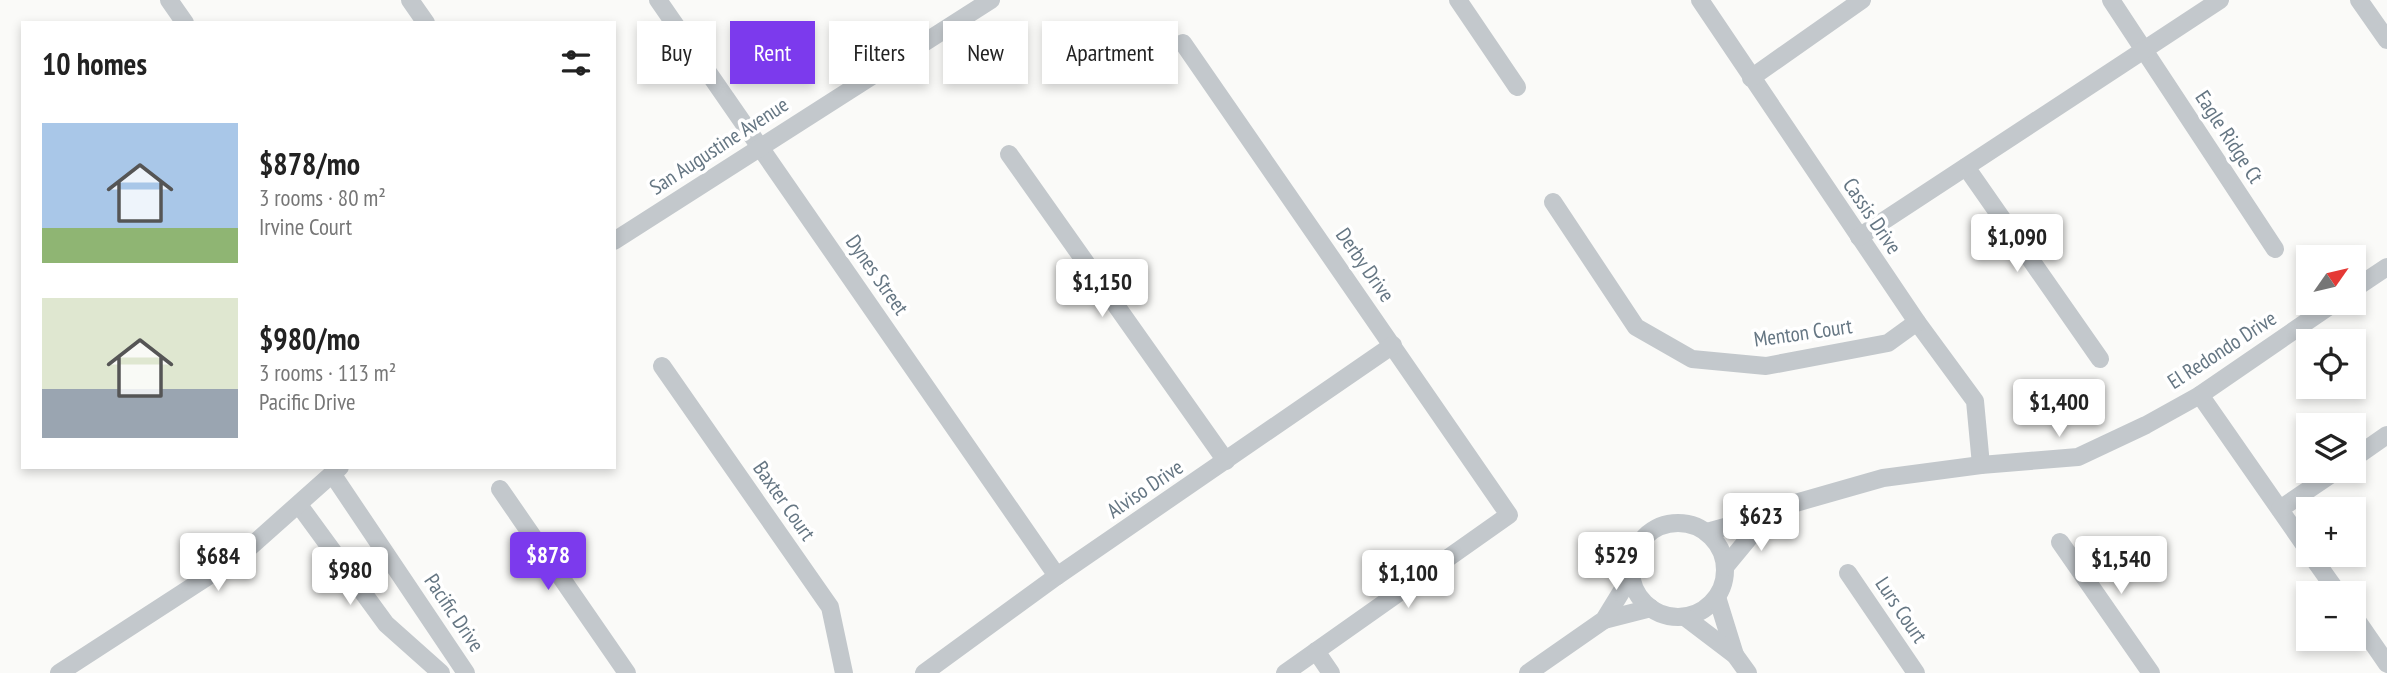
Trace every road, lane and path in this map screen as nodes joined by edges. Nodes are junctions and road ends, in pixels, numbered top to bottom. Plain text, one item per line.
1 (169, 0) edge
2 (410, 0) edge
3 (658, 0) edge
4 (991, 0) edge
5 (1458, 0) edge
6 (1700, 0) edge
7 (1862, 0) edge
8 (2111, 0) edge
9 (2220, 0) edge
10 (2359, 0) edge
11 (184, 21) edge
12 (425, 21) edge
13 (2387, 40) edge
14 (1183, 43) dead end
15 (2145, 50) junction
16 (1751, 78) junction
17 (1517, 87) dead end
18 (761, 146) junction
19 (1009, 154) dead end
20 (1966, 167) junction
21 (1553, 202) dead end
22 (1859, 237) junction
23 (616, 240) edge
24 (2275, 249) dead end
25 (2387, 267) edge
26 (2366, 281) edge
27 (2317, 315) edge
28 (1917, 322) junction
29 (1393, 345) junction
30 (2100, 359) dead end
31 (662, 366) dead end
32 (2200, 395) junction
33 (2387, 435) edge
34 (2366, 450) edge
35 (1226, 461) junction
36 (1981, 465) junction
37 (337, 471) edge
38 (2318, 483) edge
39 (500, 489) dead end
40 (299, 505) junction
41 (2280, 509) junction
42 (1768, 515) junction
43 (1707, 532) junction
44 (2296, 532) edge
45 (2060, 542) dead end
46 (1726, 567) junction
47 (1848, 573) dead end
48 (1057, 576) junction
49 (1631, 576) junction
50 (1717, 597) junction
51 (1651, 608) junction
52 (1685, 617) junction
53 (1604, 620) junction
54 (2366, 633) edge
55 (1316, 651) junction
56 (1735, 655) junction
57 (2387, 664) edge
58 (58, 673) edge
59 (441, 673) edge
60 (467, 673) edge
61 (627, 673) edge
62 (844, 673) edge
63 (924, 673) edge
64 (1285, 673) edge
65 (1331, 673) edge
66 (1528, 673) edge
67 (1748, 673) edge
68 (1916, 673) edge
69 (2151, 673) edge

1 - 11 street
2 - 12 street
3 - 18 street, Dynes Street
4 - 18 street, San Augustine Avenue
5 - 17 street
6 - 16 street, Cassis Drive
7 - 16 street
8 - 15 street, Eagle Ridge Ct
9 - 15 street
10 - 13 street
14 - 29 street, Derby Drive
15 - 20 street
15 - 24 street, Eagle Ridge Ct
16 - 22 street, Cassis Drive
18 - 23 street, San Augustine Avenue
18 - 48 street, Dynes Street
19 - 35 street
20 - 22 street
20 - 30 street
21 - 28 street, Menton Court
22 - 28 street, Cassis Drive
25 - 26 street
27 - 32 street, El Redondo Drive
28 - 36 street, Cassis Drive
29 - 35 street, Alviso Drive
29 - 55 street, Derby Drive
31 - 62 street, Baxter Court
32 - 36 street, El Redondo Drive
32 - 41 street
33 - 34 street
35 - 48 street, Alviso Drive
36 - 42 street, El Redondo Drive
37 - 40 street
37 - 60 street, Pacific Drive
38 - 41 street
39 - 61 street
40 - 58 street
40 - 59 street
41 - 44 street
42 - 43 street, El Redondo Drive
42 - 46 street, El Redondo Drive
43 - 46 street
43 - 49 street
45 - 69 street
46 - 50 street
47 - 68 street, Lurs Court
48 - 63 street, Alviso Drive
49 - 51 street
49 - 53 street
50 - 52 street
50 - 56 street
51 - 52 street
51 - 53 street
52 - 56 street
53 - 66 street
54 - 57 street
55 - 64 street
55 - 65 street
56 - 67 street

